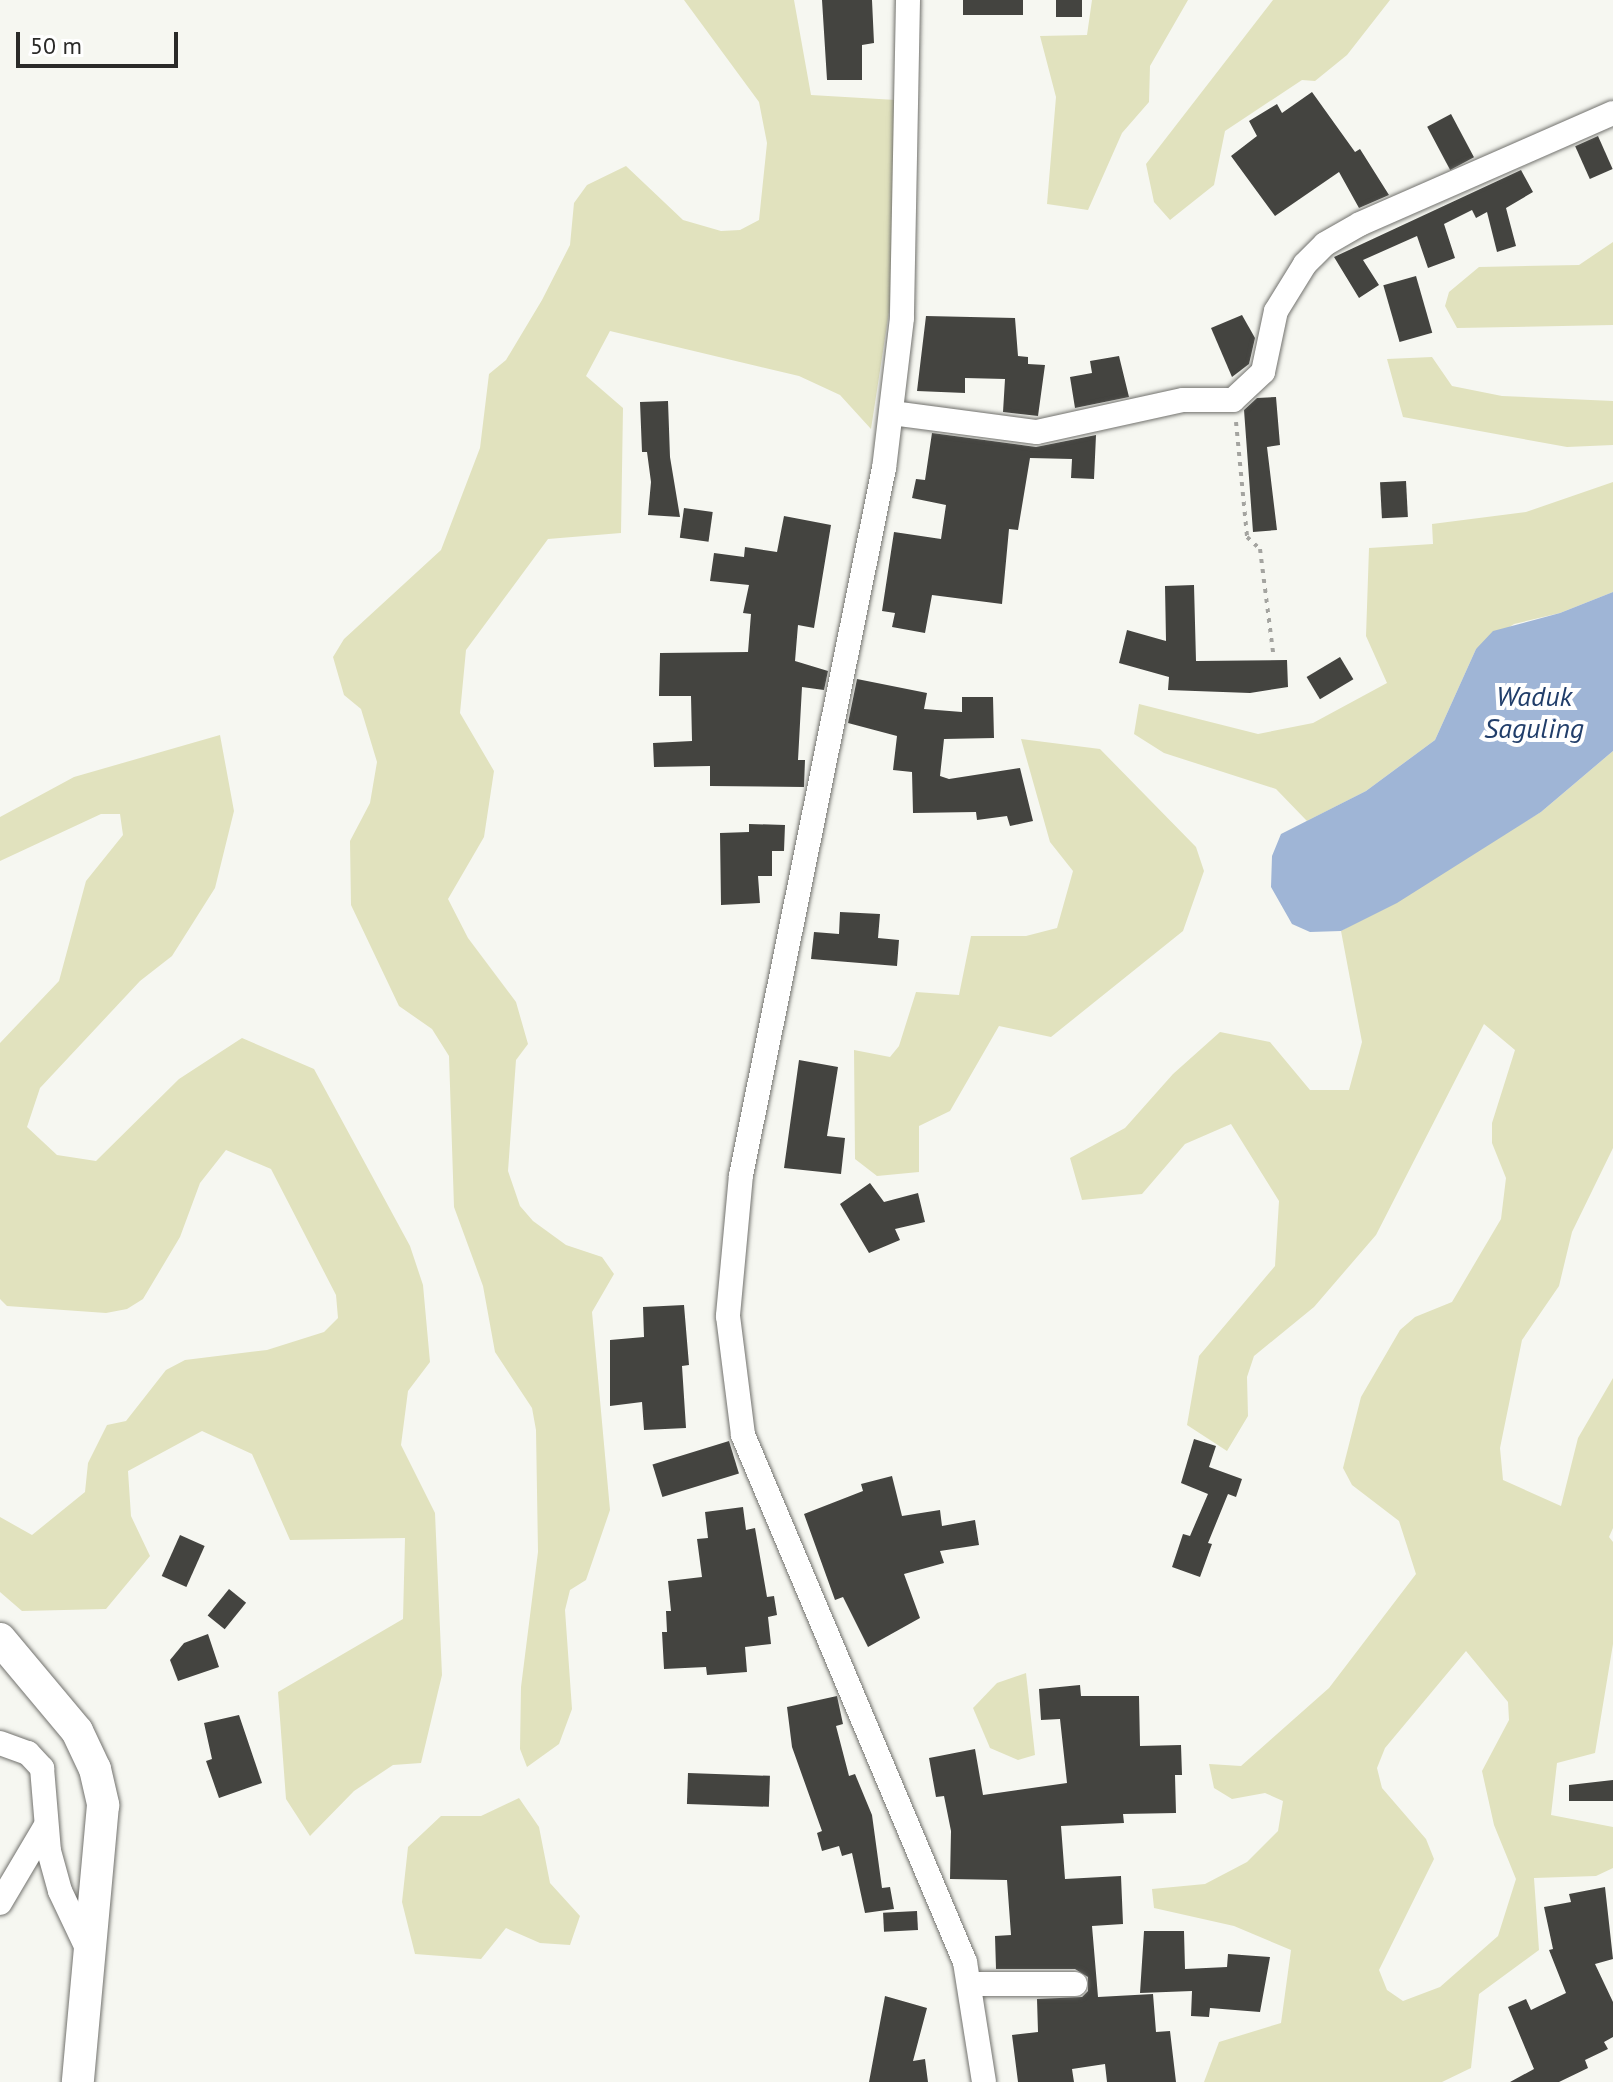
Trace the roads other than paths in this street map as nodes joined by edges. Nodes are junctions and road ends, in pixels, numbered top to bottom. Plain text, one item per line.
1 (908, 0) edge
2 (1613, 113) edge
3 (892, 413) junction
4 (0, 1639) edge
5 (0, 1743) edge
6 (45, 1827) junction
7 (1, 1898) edge
8 (86, 1946) junction
9 (970, 1984) junction
10 (1075, 1984) dead end
11 (78, 2082) edge
12 (984, 2082) edge

1 - 3 street
2 - 3 street
3 - 9 street
4 - 8 main road
5 - 6 street
6 - 7 street
6 - 8 street
8 - 11 main road
9 - 10 street
9 - 12 street

